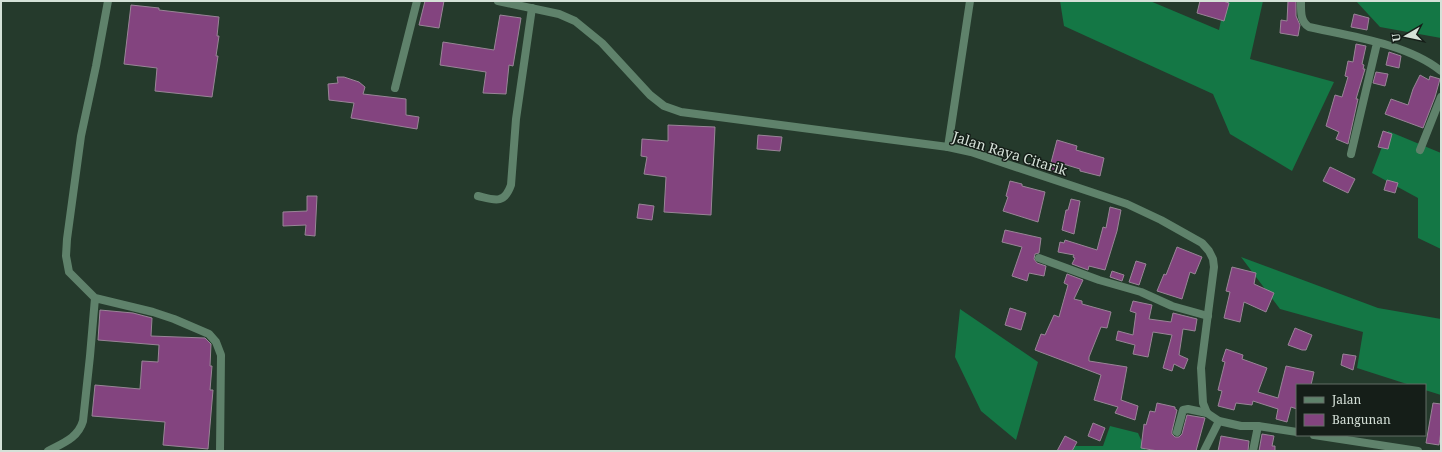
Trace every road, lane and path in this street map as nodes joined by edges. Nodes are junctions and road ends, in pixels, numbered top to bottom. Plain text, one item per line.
1 (108, 1) edge
2 (416, 1) edge
3 (498, 1) edge
4 (970, 1) edge
5 (1301, 1) edge
6 (532, 8) junction
7 (1377, 43) junction
8 (1441, 71) edge
9 (395, 88) dead end
10 (1441, 97) edge
11 (948, 147) junction
12 (1420, 150) dead end
13 (1351, 154) dead end
14 (478, 196) dead end
15 (1039, 258) dead end
16 (95, 298) junction
17 (1208, 316) junction
18 (1206, 412) junction
19 (1219, 421) junction
20 (1258, 426) junction
21 (1296, 431) edge
22 (1177, 432) dead end
23 (1320, 436) edge
24 (48, 451) edge
25 (220, 451) edge
26 (1204, 451) edge
27 (1253, 451) edge
28 (1418, 451) edge

1 - 16 street
2 - 9 street
3 - 6 street, Jalan Raya Citarik
4 - 11 street
5 - 7 street
6 - 11 street, Jalan Raya Citarik
6 - 14 street
7 - 8 street
7 - 13 street
10 - 12 street
11 - 17 street, Jalan Raya Citarik
15 - 17 street
16 - 24 street
16 - 25 street
17 - 18 street, Jalan Raya Citarik
18 - 19 street
18 - 22 street
19 - 20 street
19 - 26 street
20 - 21 street
20 - 27 street
23 - 28 street

